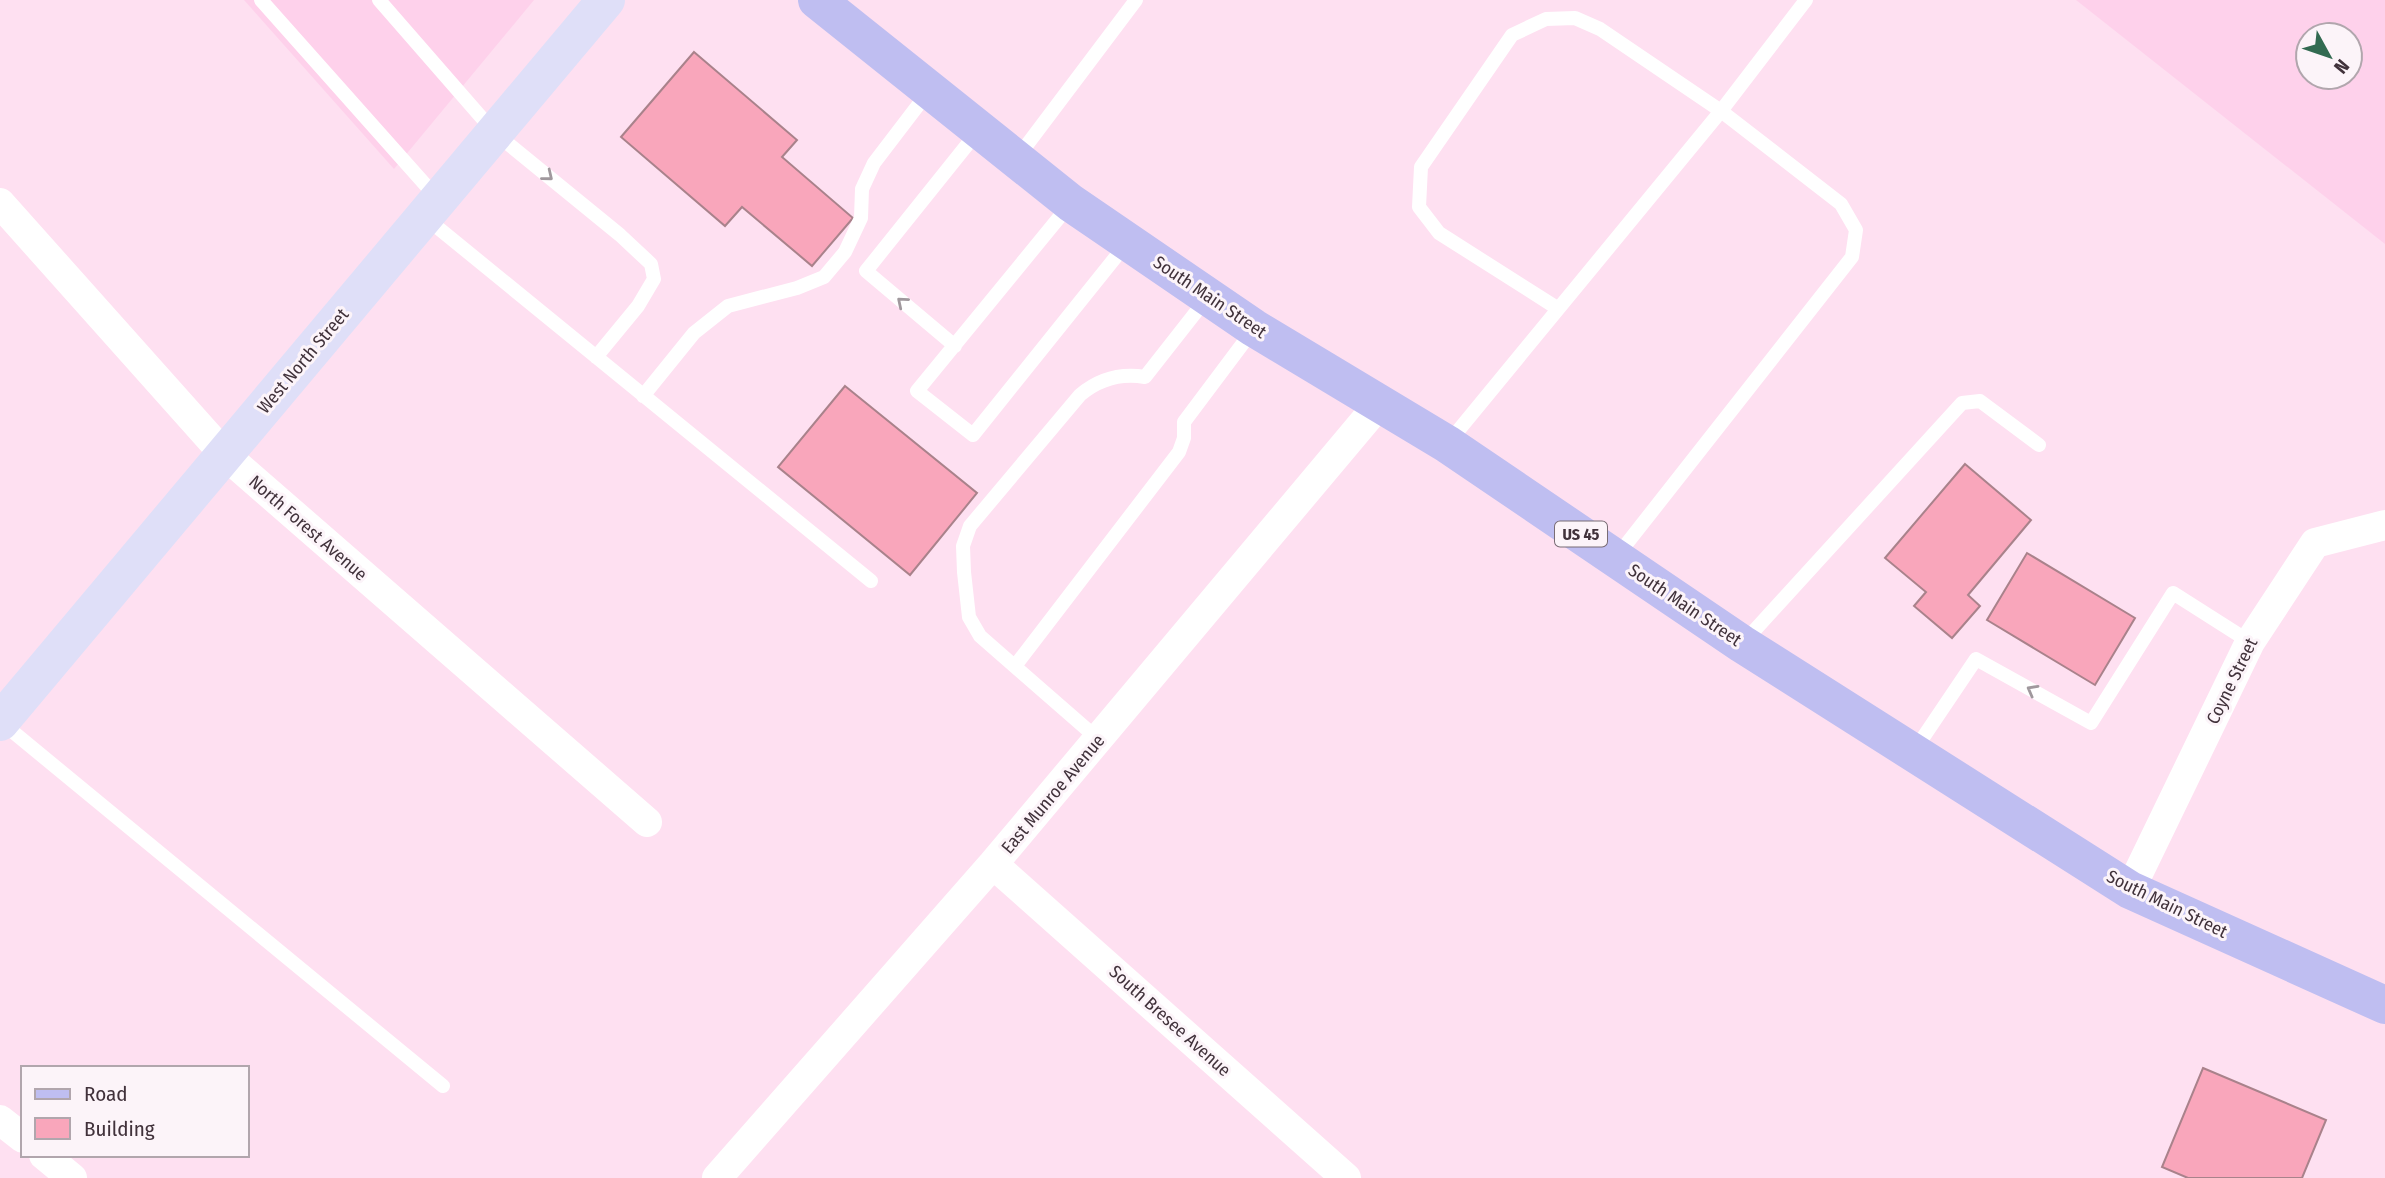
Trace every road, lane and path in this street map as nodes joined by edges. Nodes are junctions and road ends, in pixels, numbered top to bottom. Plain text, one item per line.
1 (261, 0) edge
2 (379, 0) edge
3 (606, 0) edge
4 (817, 0) edge
5 (1136, 0) edge
6 (1806, 0) edge
7 (930, 90) junction
8 (1721, 111) junction
9 (980, 129) junction
10 (495, 133) junction
11 (1016, 158) junction
12 (0, 203) edge
13 (1072, 204) junction
14 (432, 208) junction
15 (1128, 242) junction
16 (1208, 297) junction
17 (1557, 308) junction
18 (1254, 328) junction
19 (955, 345) junction
20 (596, 357) junction
21 (643, 396) junction
22 (1380, 402) junction
23 (1447, 444) junction
24 (2039, 444) dead end
25 (224, 454) junction
26 (2384, 525) edge
27 (1616, 557) junction
28 (871, 581) dead end
29 (2250, 642) junction
30 (1742, 644) junction
31 (1015, 666) junction
32 (5, 712) edge
33 (1098, 740) junction
34 (1913, 752) junction
35 (647, 822) dead end
36 (993, 864) junction
37 (2130, 890) junction
38 (2385, 1005) edge
39 (443, 1086) dead end
40 (0, 1120) edge
41 (21, 1136) edge
42 (46, 1157) edge
43 (72, 1178) edge
44 (717, 1178) edge
45 (1346, 1178) edge

1 - 14 lane
2 - 10 lane
3 - 10 main road, West North Street
4 - 7 main road, South Main Street / US 45
5 - 11 lane
6 - 8 lane
7 - 9 main road, South Main Street / US 45
7 - 21 lane
8 - 17 lane
8 - 17 lane
8 - 27 lane
9 - 11 main road, South Main Street / US 45
19 -> 9 lane
10 - 14 main road, West North Street
10 -> 20 lane
11 - 13 main road, South Main Street / US 45
12 - 25 street, North Forest Avenue
13 - 15 main road, South Main Street / US 45
13 - 19 lane
14 - 20 lane
14 - 25 main road, West North Street
15 - 16 main road, South Main Street / US 45
15 - 19 lane
16 - 18 main road, South Main Street / US 45
16 - 31 lane
17 - 23 lane
18 - 22 main road, South Main Street / US 45
18 - 31 lane
20 - 21 lane
21 - 28 lane
22 - 23 main road, South Main Street / US 45
22 - 33 street, East Munroe Avenue
23 - 27 main road, South Main Street / US 45
24 - 30 lane
25 - 32 main road, West North Street
25 - 35 street, North Forest Avenue
26 - 29 street, Coyne Street
27 - 30 main road, South Main Street / US 45
29 -> 34 lane
29 - 37 street, Coyne Street
30 - 34 main road, South Main Street / US 45
31 - 33 lane
32 - 39 lane
33 - 36 street, East Munroe Avenue
34 - 37 main road, South Main Street / US 45
36 - 44 street, East Munroe Avenue
36 - 45 street, South Bresee Avenue
37 - 38 main road, South Main Street / US 45
40 - 41 street
42 - 43 street

